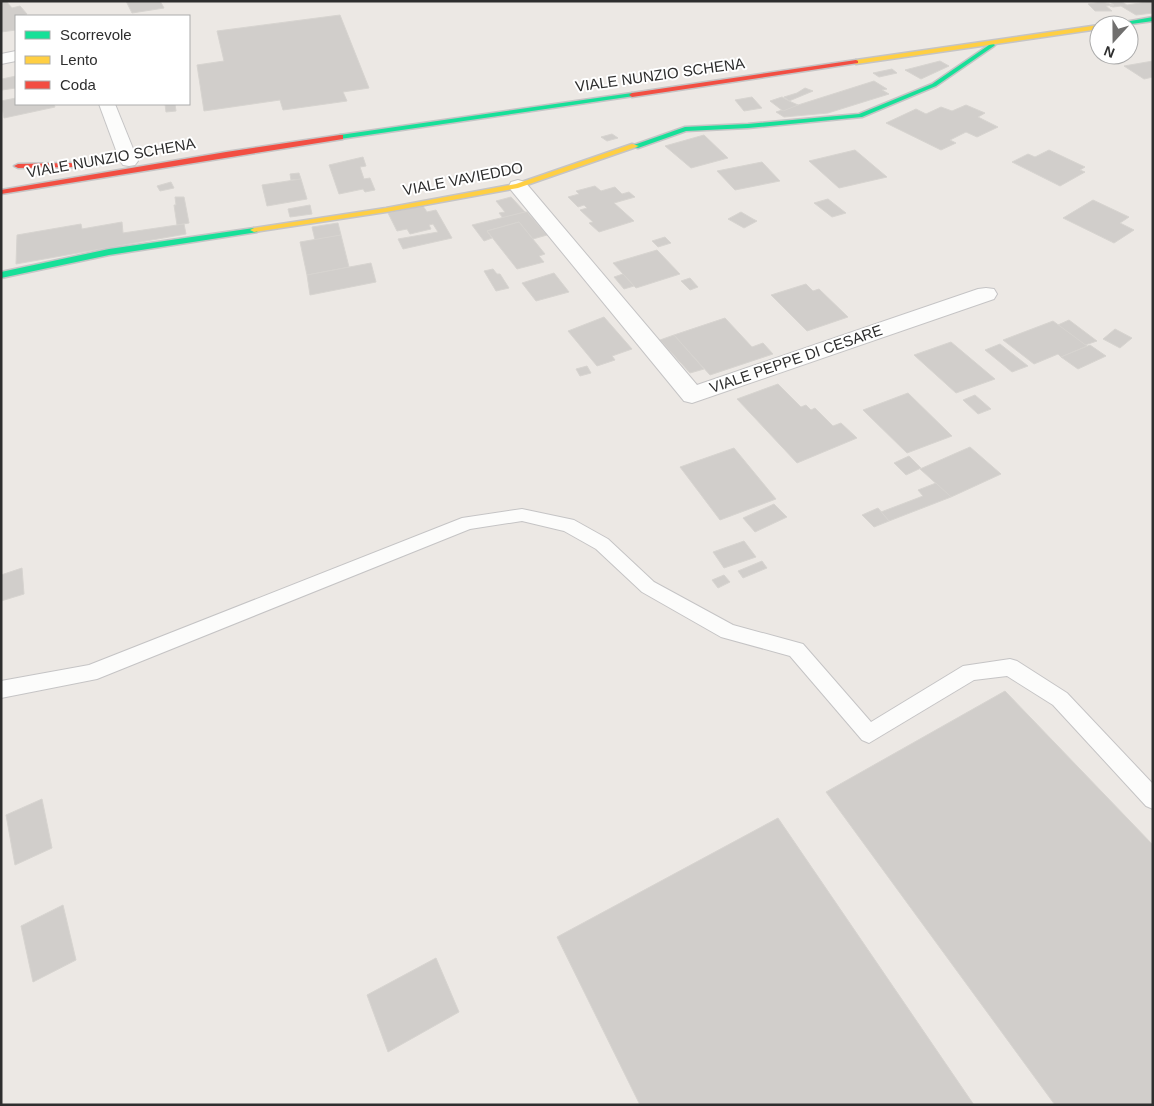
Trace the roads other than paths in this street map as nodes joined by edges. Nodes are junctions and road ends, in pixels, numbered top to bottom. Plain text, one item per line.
1 (1153, 19) edge
2 (1139, 21) edge
3 (1089, 28) edge
4 (998, 41) junction
5 (15, 56) edge
6 (1, 59) edge
7 (107, 105) edge
8 (226, 154) junction
9 (6, 159) dead end
10 (129, 161) junction
11 (100, 163) dead end
12 (81, 164) dead end
13 (18, 166) junction
14 (518, 186) junction
15 (1, 192) edge
16 (1, 275) edge
17 (986, 294) dead end
18 (1, 690) edge
19 (1153, 799) edge

1 - 2 street
3 - 4 street, VIALE NUNZIO SCHENA
4 - 8 street, VIALE NUNZIO SCHENA
4 - 14 street, VIALE VAVIEDDO
5 - 6 street
7 - 10 street
8 - 10 street, VIALE NUNZIO SCHENA
8 - 15 street, VIALE NUNZIO SCHENA
9 - 13 street
10 - 11 street, VIALE NUNZIO SCHENA
12 - 13 street, VIALE NUNZIO SCHENA
13 - 15 street
14 - 16 street, VIALE VAVIEDDO
14 - 17 street, VIALE PEPPE DI CESARE
18 - 19 lane

